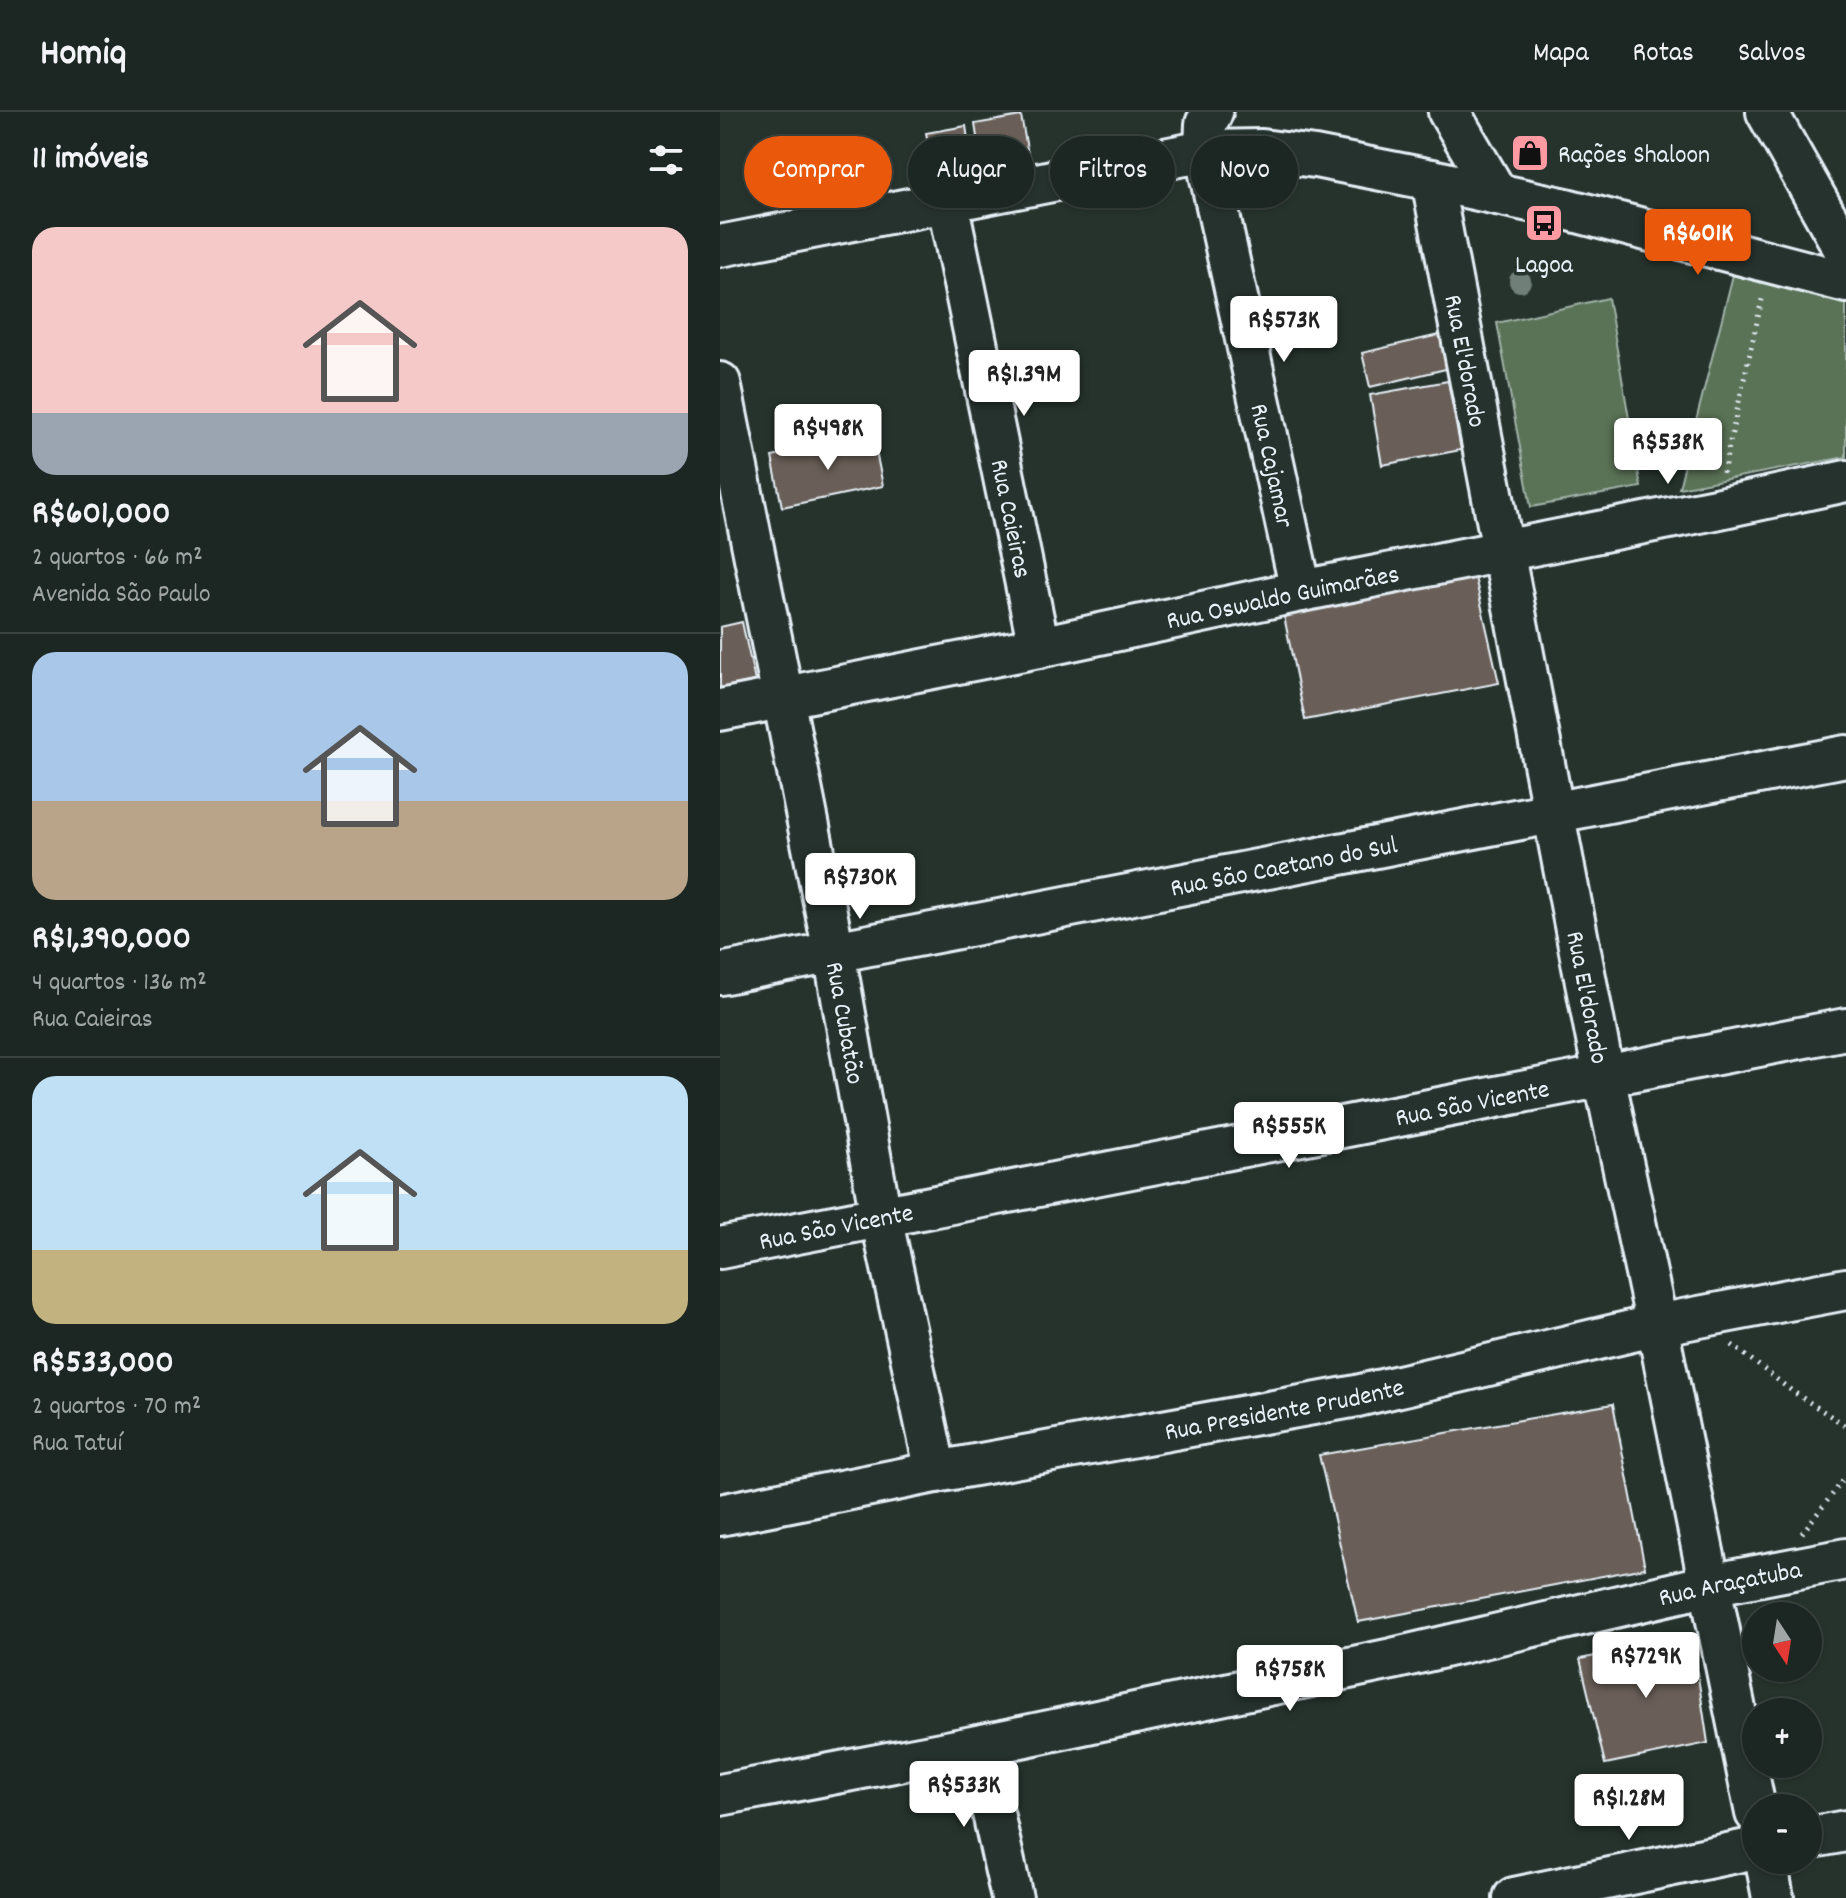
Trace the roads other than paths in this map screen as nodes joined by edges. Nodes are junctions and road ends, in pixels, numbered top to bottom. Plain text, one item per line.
1 (1212, 112) edge
2 (1449, 112) edge
3 (1767, 112) edge
4 (1206, 136) edge
5 (1191, 154) edge
6 (1298, 155) edge
7 (1432, 180) junction
8 (1034, 184) edge
9 (1497, 194) junction
10 (912, 208) edge
11 (948, 208) edge
12 (1217, 208) edge
13 (720, 246) edge
14 (1846, 252) edge
15 (1846, 282) edge
16 (720, 383) edge
17 (1846, 481) edge
18 (1502, 551) junction
19 (1301, 591) junction
20 (1039, 647) junction
21 (784, 697) junction
22 (720, 710) edge
23 (1846, 756) edge
24 (1553, 812) junction
25 (834, 952) junction
26 (720, 974) edge
27 (1846, 1029) edge
28 (1604, 1076) junction
29 (881, 1217) junction
30 (720, 1248) edge
31 (1846, 1289) edge
32 (1657, 1325) junction
33 (936, 1472) junction
34 (720, 1515) edge
35 (1846, 1559) edge
36 (1709, 1585) junction
37 (978, 1746) junction
38 (1752, 1794) edge
39 (720, 1795) edge
40 (1846, 1831) edge
41 (1822, 1835) edge
42 (1742, 1851) edge
43 (1769, 1874) edge
44 (1012, 1898) edge
45 (1514, 1898) edge
46 (1773, 1898) edge

1 - 4 street
2 - 9 street
3 - 14 street
5 - 8 street
6 - 7 street
7 - 9 street
7 - 18 street, Rua El'dorado
9 - 15 street
10 - 13 street
11 - 20 street, Rua Caieiras
12 - 19 street, Rua Cajamar
16 - 21 street, Rua Cubatão
17 - 18 street, Rua Oswaldo Guimarães
18 - 19 street, Rua Oswaldo Guimarães
18 - 24 street, Rua El'dorado
19 - 20 street, Rua Oswaldo Guimarães
20 - 21 street, Rua Oswaldo Guimarães
21 - 22 street, Rua Oswaldo Guimarães
21 - 25 street, Rua Cubatão
23 - 24 street, Rua São Caetano do Sul
24 - 25 street, Rua São Caetano do Sul
24 - 28 street, Rua El'dorado
25 - 26 street, Rua São Caetano do Sul
25 - 29 street, Rua Cubatão
27 - 28 street, Rua São Vicente
28 - 29 street, Rua São Vicente
28 - 32 street, Rua El'dorado
29 - 30 street, Rua São Vicente
29 - 33 street, Rua Cubatão
31 - 32 street, Rua Presidente Prudente
32 - 33 street, Rua Presidente Prudente
32 - 36 street, Rua El'dorado
33 - 34 street, Rua Presidente Prudente
35 - 36 street, Rua Araçatuba
36 - 37 street, Rua Araçatuba
36 - 38 street, Rua El'dorado
37 - 39 street, Rua Araçatuba
37 - 44 street
40 - 41 street
42 - 45 street
43 - 46 street

